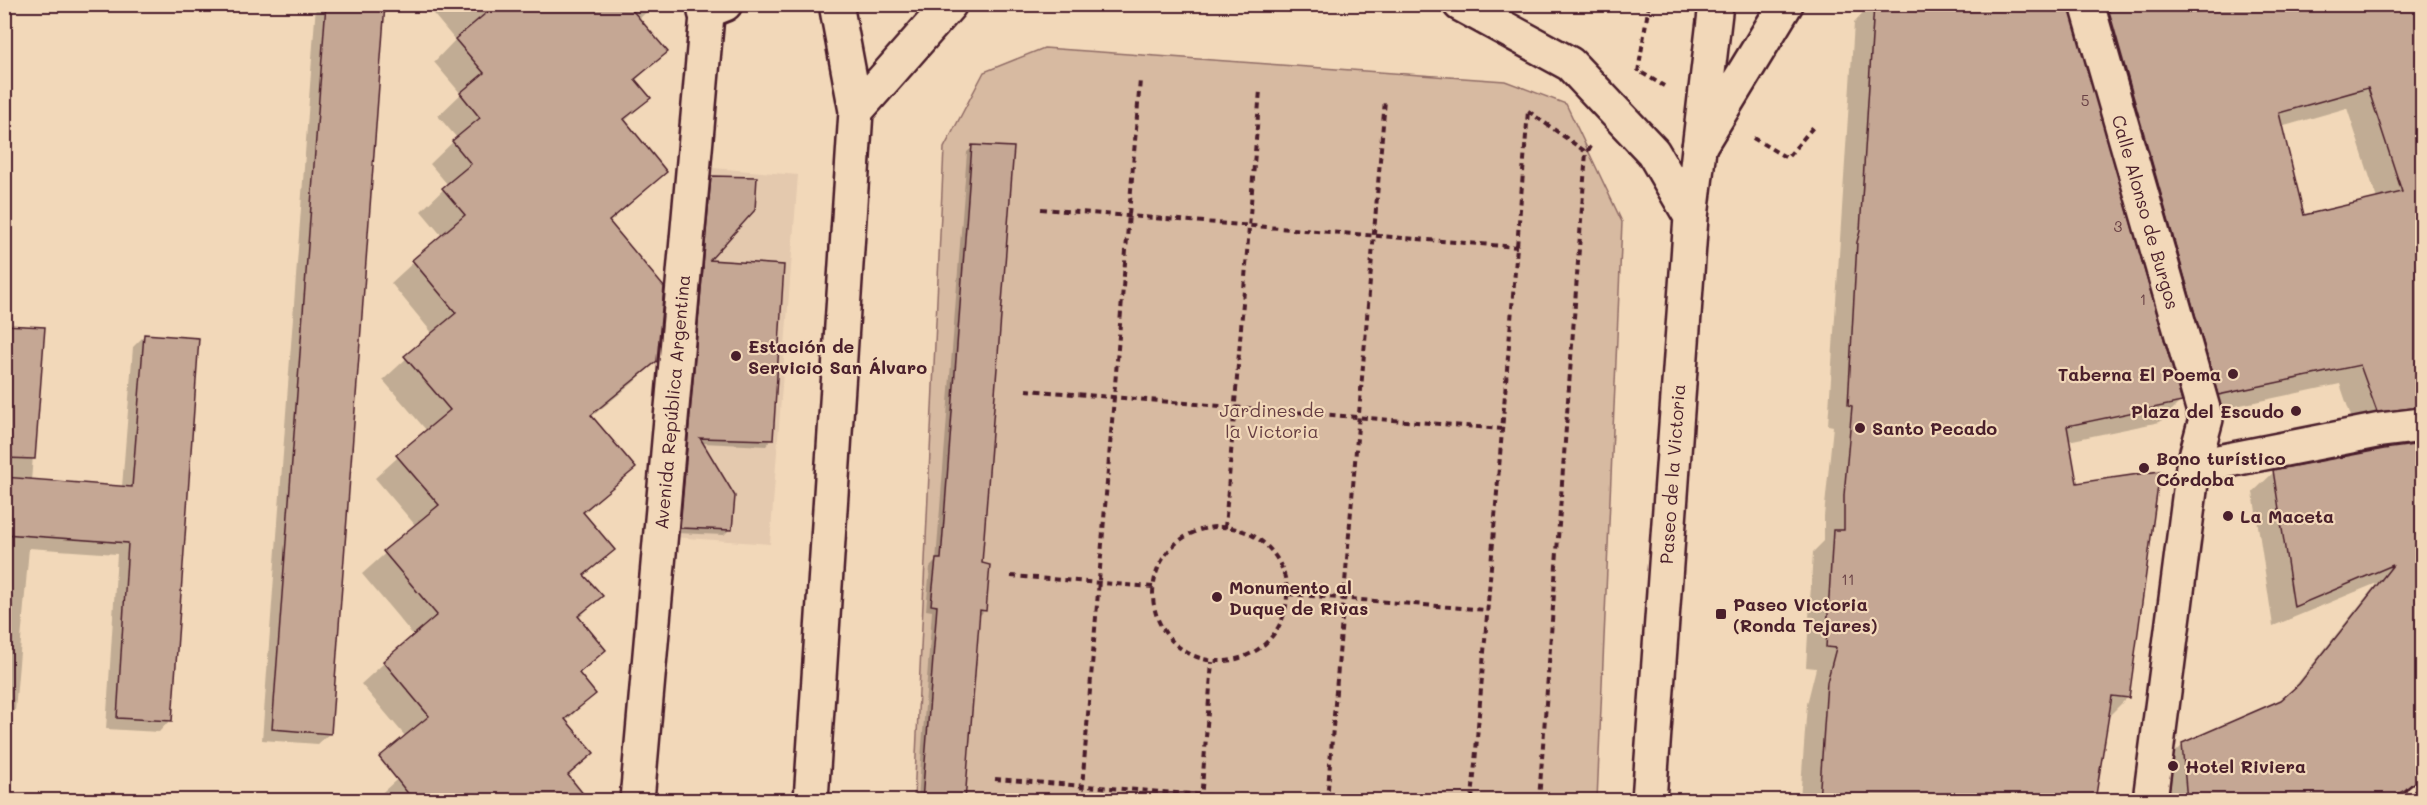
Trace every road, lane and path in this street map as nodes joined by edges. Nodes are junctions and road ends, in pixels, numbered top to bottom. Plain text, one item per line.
1 (836, 4) edge
2 (950, 4) edge
3 (1460, 4) edge
4 (1716, 4) edge
5 (1786, 4) edge
6 (2087, 4) edge
7 (713, 7) edge
8 (1140, 80) dead end
9 (1260, 90) dead end
10 (1384, 100) dead end
11 (856, 111) junction
12 (1814, 126) dead end
13 (1699, 147) junction
14 (1788, 158) dead end
15 (1041, 208) dead end
16 (1129, 215) junction
17 (1691, 217) junction
18 (1249, 225) junction
19 (1373, 235) junction
20 (1517, 246) junction
21 (1026, 390) dead end
22 (1114, 398) junction
23 (1234, 407) junction
24 (1359, 417) junction
25 (2422, 425) edge
26 (1502, 429) junction
27 (2193, 467) junction
28 (1225, 528) junction
29 (1011, 576) dead end
30 (1099, 582) junction
31 (1153, 587) junction
32 (1288, 594) junction
33 (1344, 598) junction
34 (1487, 610) junction
35 (1212, 662) junction
36 (995, 779) dead end
37 (1082, 786) junction
38 (1201, 798) edge
39 (637, 801) edge
40 (811, 801) edge
41 (1081, 801) edge
42 (1266, 801) edge
43 (1327, 801) edge
44 (1472, 801) edge
45 (1539, 801) edge
46 (1648, 801) edge
47 (2150, 801) edge

1 - 11 main road
2 - 11 main road
3 - 17 main road
4 - 13 main road, Paseo de la Victoria
5 - 13 main road
6 - 27 main road, Calle Alonso de Burgos
7 - 39 main road, Avenida República Argentina
8 - 16 path
9 - 18 path
10 - 19 path
11 - 40 main road
12 - 14 path
13 - 17 main road, Paseo de la Victoria
15 - 16 path
16 - 18 path
16 - 22 path
17 - 46 main road, Paseo de la Victoria
18 - 19 path
18 - 23 path
19 - 20 path
19 - 24 path
20 - 26 path
20 - 45 path
21 - 22 path
22 - 23 path
22 - 30 path
23 - 24 path
23 - 28 path
24 - 26 path
24 - 33 path
25 - 27 main road
26 - 34 path
27 - 47 main road
28 - 31 path
28 - 32 path
29 - 30 path
30 - 31 path
30 - 37 path
31 - 35 path
32 - 33 path
32 - 35 path
33 - 34 path
33 - 43 path
34 - 44 path
35 - 38 path
36 - 37 path
37 - 38 path
37 - 41 path
38 - 42 path

